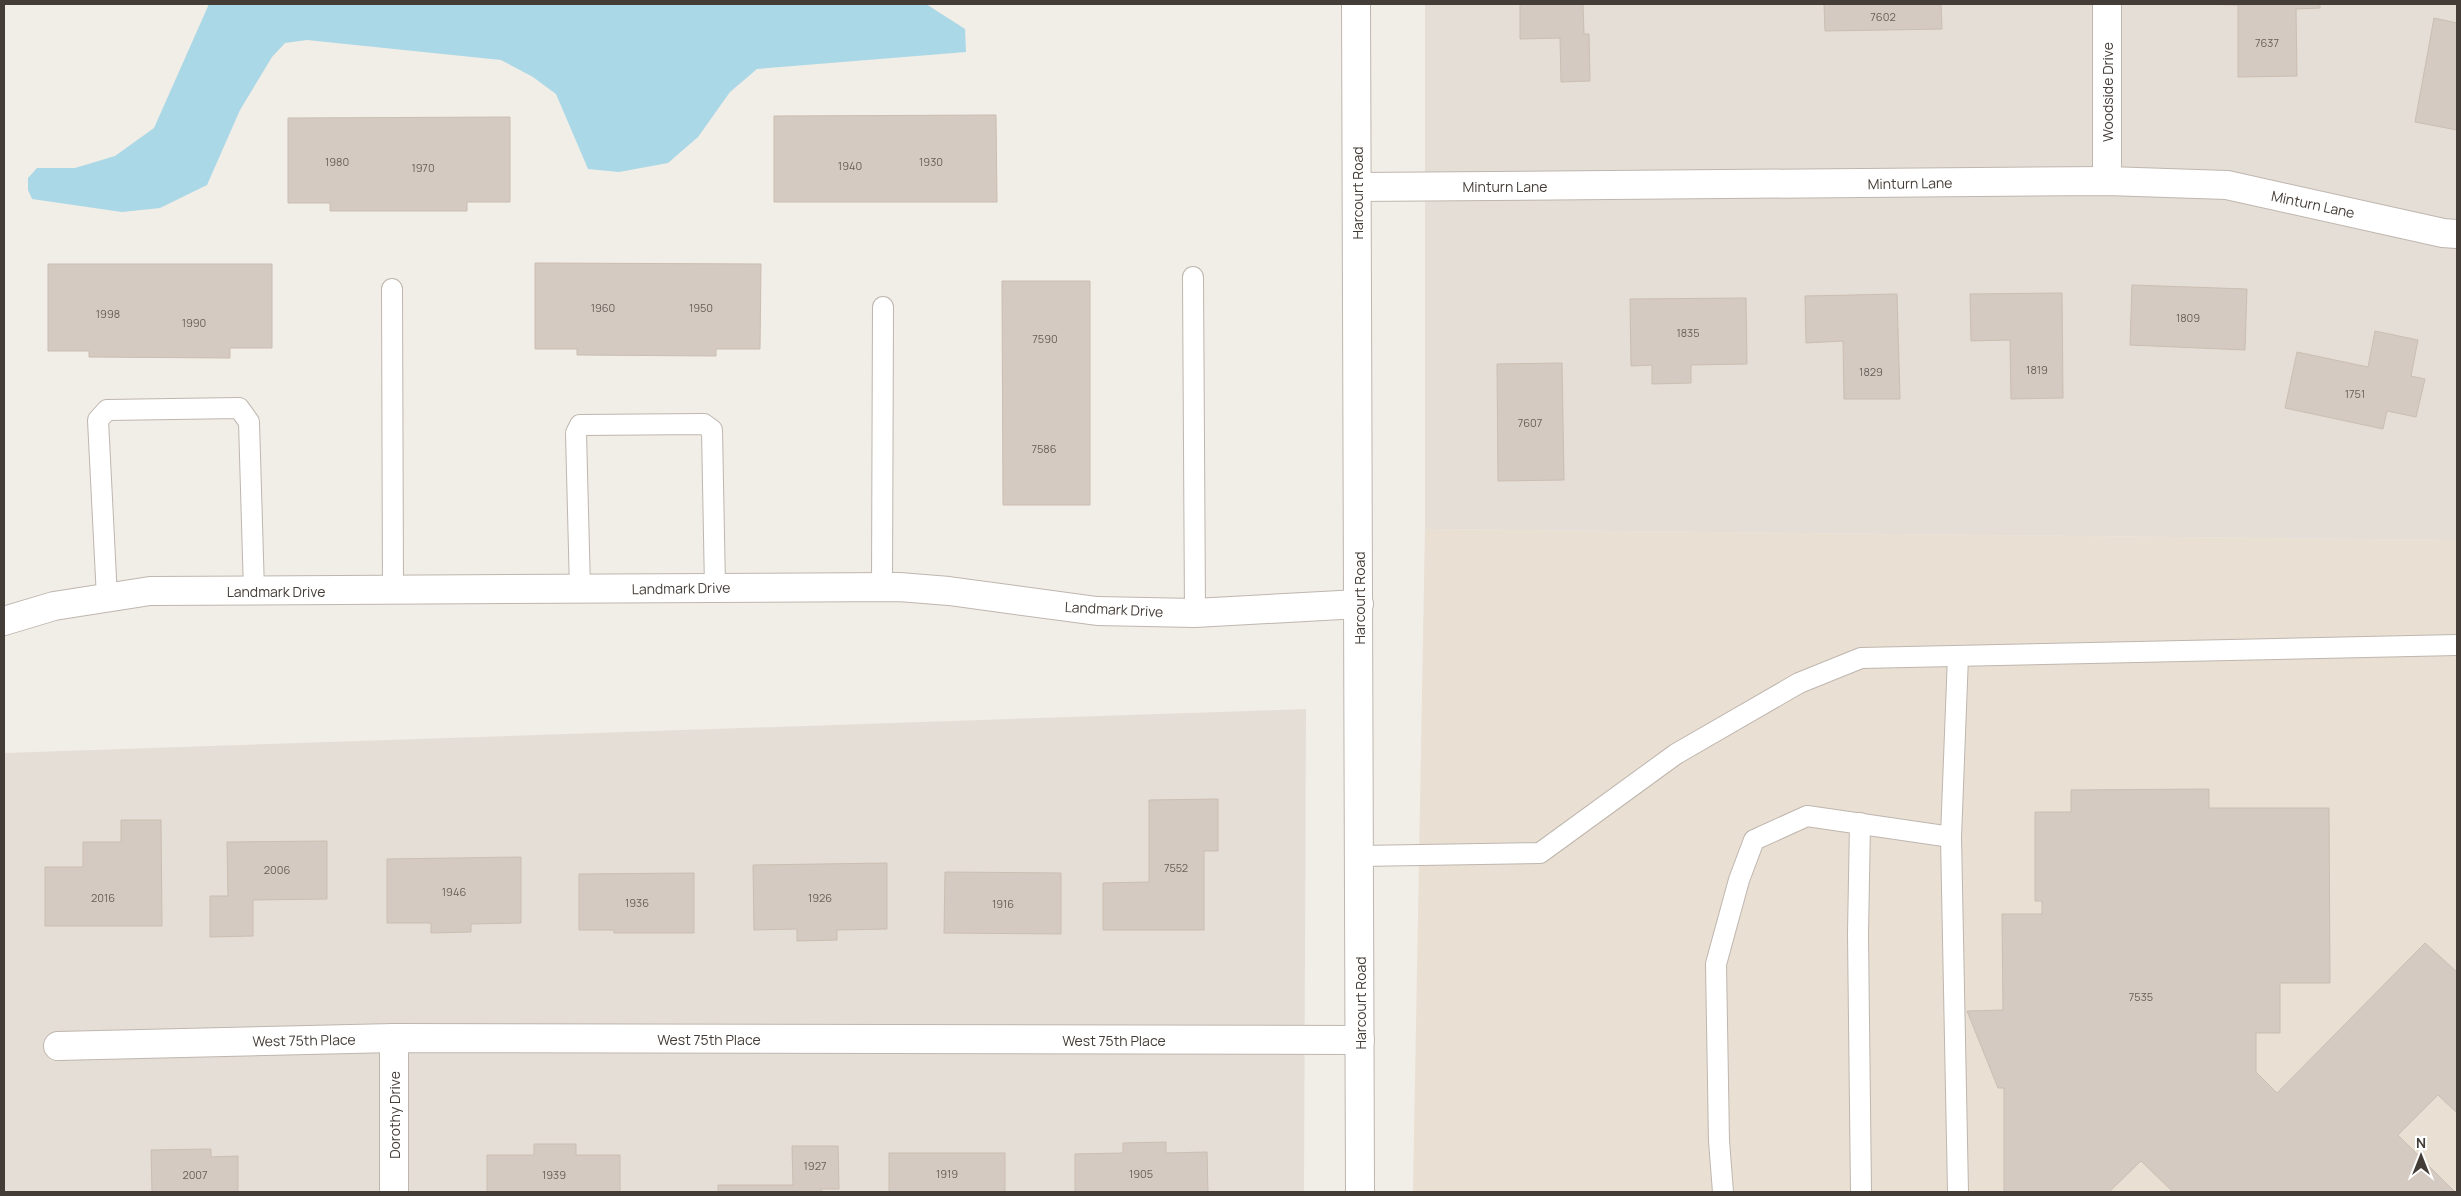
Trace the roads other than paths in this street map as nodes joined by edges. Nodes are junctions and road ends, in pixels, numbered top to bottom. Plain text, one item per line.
1 (1356, 4) edge
2 (2107, 4) edge
3 (2107, 181) junction
4 (1357, 186) junction
5 (2457, 234) edge
6 (1193, 276) dead end
7 (392, 289) dead end
8 (884, 306) dead end
9 (882, 587) junction
10 (715, 588) junction
11 (393, 590) junction
12 (580, 590) junction
13 (254, 591) junction
14 (107, 598) junction
15 (1359, 604) junction
16 (1195, 613) junction
17 (4, 622) edge
18 (2457, 644) edge
19 (1958, 656) junction
20 (1860, 823) junction
21 (1951, 837) junction
22 (1360, 856) junction
23 (394, 1038) junction
24 (1360, 1040) junction
25 (58, 1046) dead end
26 (394, 1192) edge
27 (1360, 1192) edge
28 (1723, 1192) edge
29 (1862, 1192) edge
30 (1958, 1192) edge

1 - 4 street, Harcourt Road
2 - 3 street, Woodside Drive
3 - 4 street, Minturn Lane
3 - 5 street, Minturn Lane
4 - 15 street, Harcourt Road
6 - 16 lane
7 - 11 lane
8 - 9 lane
9 - 10 street, Landmark Drive
9 - 16 street, Landmark Drive
10 - 12 street, Landmark Drive
10 - 12 lane
11 - 12 street, Landmark Drive
11 - 13 street, Landmark Drive
13 - 14 street, Landmark Drive
13 - 14 lane
14 - 17 street, Landmark Drive
15 - 16 street, Landmark Drive
15 - 22 street, Harcourt Road
18 - 19 lane
19 - 21 lane
19 - 22 lane
20 - 21 lane
20 - 28 lane
20 - 29 lane
21 - 30 lane
22 - 24 street, Harcourt Road
23 - 24 street, West 75th Place
23 - 25 street, West 75th Place
23 - 26 street, Dorothy Drive
24 - 27 street, Harcourt Road

